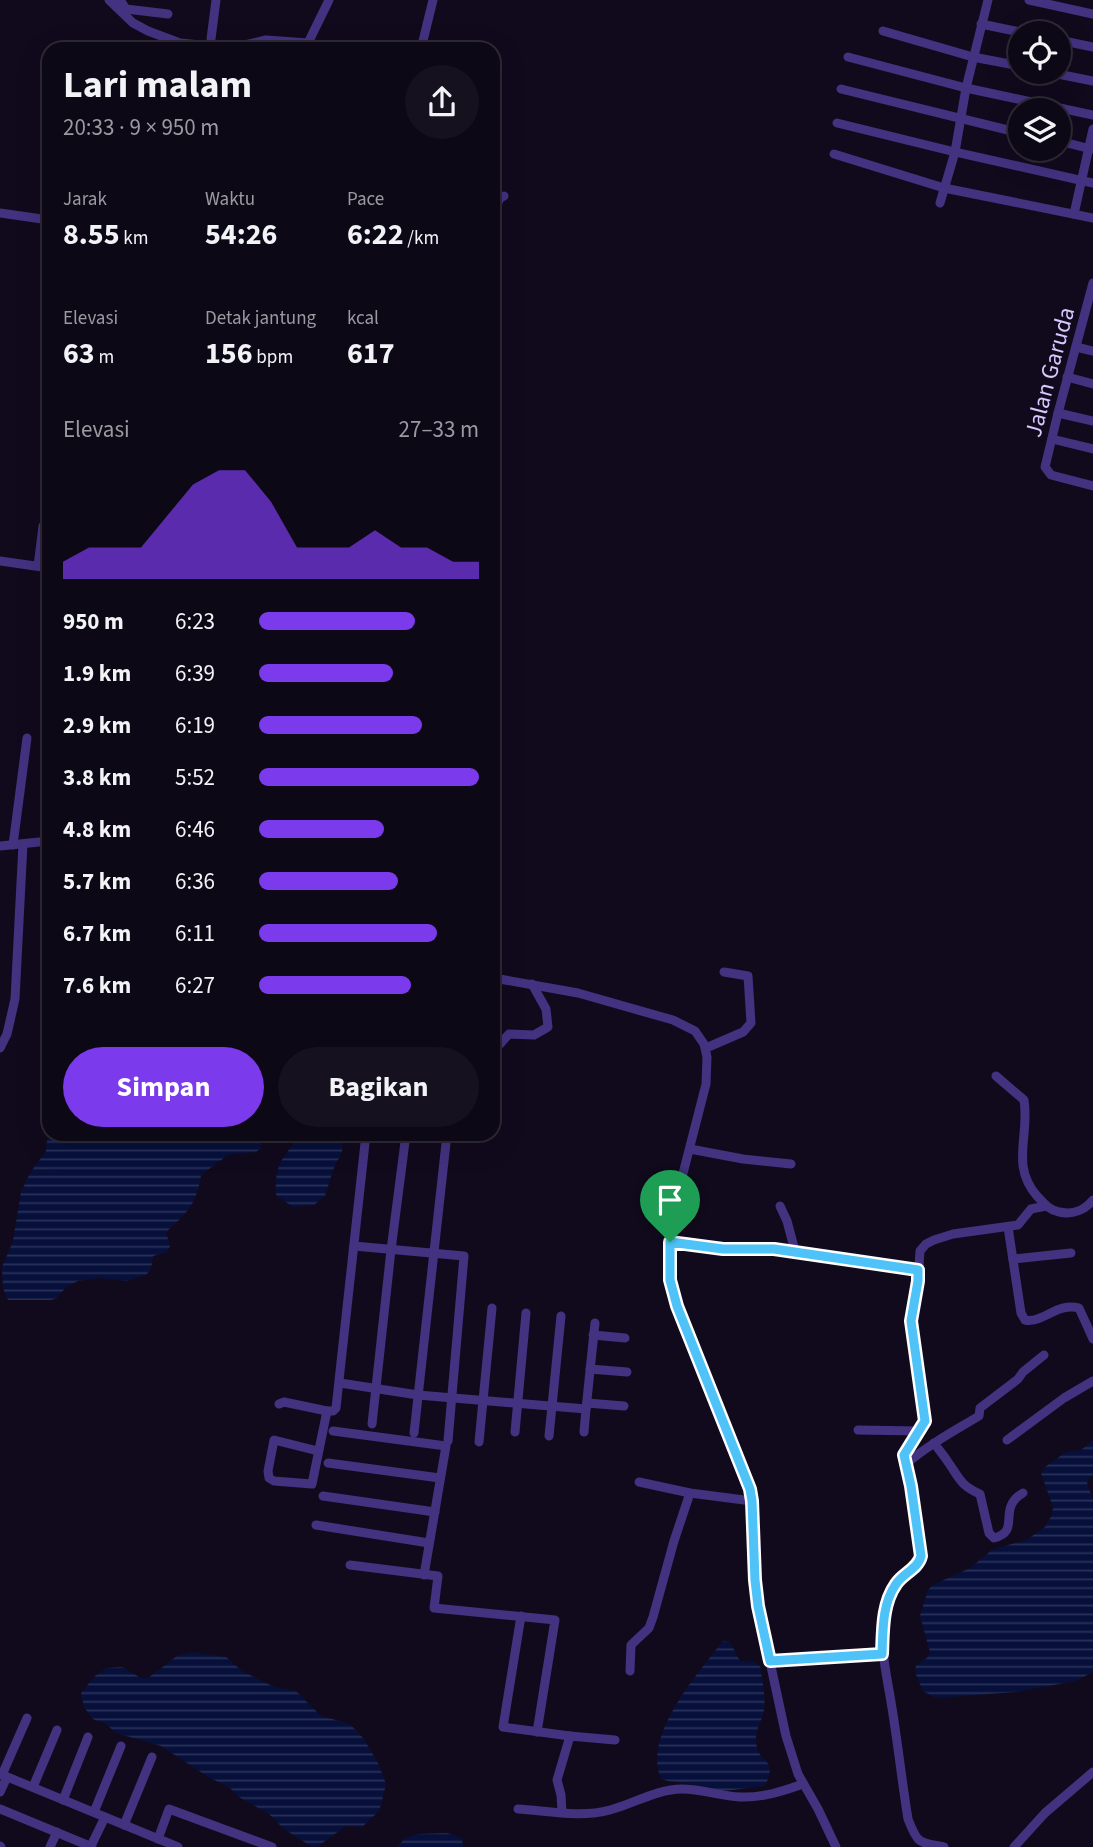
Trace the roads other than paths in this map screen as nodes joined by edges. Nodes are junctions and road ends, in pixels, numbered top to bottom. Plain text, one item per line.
1 (109, 0) edge
2 (120, 0) edge
3 (216, 0) edge
4 (329, 0) edge
5 (433, 0) edge
6 (988, 0) edge
7 (1029, 0) edge
8 (168, 14) dead end
9 (1093, 14) edge
10 (981, 24) junction
11 (1008, 30) edge
12 (883, 31) dead end
13 (211, 39) dead end
14 (177, 42) edge
15 (258, 42) edge
16 (280, 42) edge
17 (309, 42) edge
18 (423, 42) edge
19 (1071, 42) edge
20 (1093, 47) edge
21 (848, 57) dead end
22 (974, 57) junction
23 (1008, 64) edge
24 (1071, 77) edge
25 (1093, 81) edge
26 (966, 88) junction
27 (841, 89) dead end
28 (1093, 115) edge
29 (960, 119) junction
30 (837, 123) dead end
31 (1008, 130) edge
32 (1093, 130) edge
33 (1071, 144) edge
34 (1091, 149) edge
35 (954, 152) junction
36 (834, 154) dead end
37 (1081, 180) junction
38 (1093, 183) edge
39 (944, 188) junction
40 (504, 196) dead end
41 (500, 198) edge
42 (940, 203) dead end
43 (0, 214) edge
44 (1074, 214) junction
45 (1093, 218) edge
46 (42, 219) edge
47 (1093, 285) edge
48 (1089, 317) edge
49 (1076, 347) junction
50 (1093, 351) edge
51 (1068, 377) junction
52 (1093, 384) edge
53 (1058, 413) junction
54 (1093, 421) edge
55 (1052, 439) junction
56 (1093, 449) edge
57 (1093, 486) edge
58 (42, 533) edge
59 (0, 561) edge
60 (37, 566) junction
61 (42, 567) edge
62 (27, 738) dead end
63 (42, 842) edge
64 (23, 844) junction
65 (13, 845) junction
66 (0, 846) edge
67 (724, 972) dead end
68 (500, 979) edge
69 (532, 984) junction
70 (500, 1044) edge
71 (0, 1048) edge
72 (706, 1048) junction
73 (996, 1076) dead end
74 (365, 1141) edge
75 (406, 1141) edge
76 (446, 1141) edge
77 (690, 1149) junction
78 (791, 1164) dead end
79 (1093, 1199) edge
80 (780, 1206) dead end
81 (1046, 1206) junction
82 (1008, 1227) junction
83 (670, 1242) junction
84 (354, 1246) junction
85 (391, 1250) junction
86 (795, 1251) junction
87 (1071, 1253) dead end
88 (434, 1254) junction
89 (1013, 1259) junction
90 (918, 1270) junction
91 (492, 1308) dead end
92 (526, 1313) dead end
93 (561, 1316) dead end
94 (594, 1323) dead end
95 (593, 1335) junction
96 (625, 1338) dead end
97 (1093, 1339) edge
98 (1044, 1354) dead end
99 (590, 1369) junction
100 (627, 1372) dead end
101 (1093, 1381) edge
102 (340, 1383) junction
103 (376, 1388) junction
104 (418, 1395) junction
105 (451, 1396) junction
106 (483, 1399) junction
107 (518, 1403) junction
108 (279, 1404) dead end
109 (552, 1406) junction
110 (587, 1406) junction
111 (624, 1406) dead end
112 (327, 1411) junction
113 (372, 1424) dead end
114 (858, 1430) dead end
115 (333, 1431) dead end
116 (919, 1431) junction
117 (515, 1432) dead end
118 (584, 1432) dead end
119 (414, 1433) dead end
120 (549, 1436) dead end
121 (1007, 1440) dead end
122 (448, 1441) dead end
123 (479, 1442) dead end
124 (934, 1443) junction
125 (318, 1451) junction
126 (328, 1463) dead end
127 (906, 1464) junction
128 (440, 1478) junction
129 (639, 1482) dead end
130 (690, 1493) junction
131 (1023, 1493) dead end
132 (323, 1496) dead end
133 (752, 1501) junction
134 (435, 1512) junction
135 (316, 1525) dead end
136 (429, 1543) junction
137 (350, 1565) dead end
138 (424, 1575) junction
139 (521, 1616) junction
140 (882, 1654) junction
141 (770, 1661) junction
142 (630, 1671) dead end
143 (27, 1717) dead end
144 (57, 1730) dead end
145 (537, 1732) junction
146 (570, 1736) junction
147 (89, 1737) dead end
148 (615, 1740) dead end
149 (121, 1746) dead end
150 (152, 1757) dead end
151 (1093, 1772) edge
152 (3, 1775) edge
153 (803, 1784) junction
154 (33, 1787) junction
155 (0, 1791) edge
156 (63, 1800) junction
157 (0, 1809) edge
158 (519, 1809) dead end
159 (94, 1812) junction
160 (562, 1812) junction
161 (105, 1817) junction
162 (124, 1825) junction
163 (57, 1832) junction
164 (158, 1839) junction
165 (50, 1847) edge
166 (92, 1847) edge
167 (178, 1847) edge
168 (272, 1847) edge
169 (836, 1847) edge
170 (944, 1847) edge
171 (1014, 1847) edge

1 - 14 street
2 - 8 street
3 - 13 street
4 - 17 street
5 - 18 street
6 - 10 street
7 - 9 street
10 - 11 street
10 - 22 street
12 - 22 street
15 - 16 street
19 - 20 street
21 - 26 street
22 - 23 street
22 - 26 street
24 - 25 street
26 - 28 street
26 - 29 street
27 - 29 street
29 - 31 street
29 - 35 street
30 - 35 street
32 - 34 street
33 - 34 street
34 - 37 street
35 - 37 street
35 - 39 street
36 - 39 street
37 - 38 street
37 - 44 street
39 - 42 street
39 - 44 street
40 - 41 street
43 - 46 street
44 - 45 street
47 - 48 street, Jalan Garuda
48 - 49 street, Jalan Garuda
49 - 50 street
49 - 51 street, Jalan Garuda
51 - 52 street
51 - 53 street, Jalan Garuda
53 - 54 street
53 - 55 street, Jalan Garuda
55 - 56 street
55 - 57 street, Jalan Garuda
58 - 60 street
59 - 60 street
60 - 61 street
62 - 65 street
63 - 64 street
64 - 65 street
64 - 71 street
65 - 66 street
67 - 72 street
68 - 69 street
69 - 70 street
69 - 72 street
72 - 77 street
73 - 81 street
74 - 84 street
75 - 85 street
76 - 88 street
77 - 78 street
77 - 83 street
79 - 81 street
80 - 86 street
81 - 82 street
82 - 89 street
82 - 90 street
83 - 86 street
83 - 133 street
84 - 85 street
84 - 102 street
85 - 88 street
85 - 103 street
86 - 90 street
87 - 89 street
88 - 104 street
88 - 105 street
89 - 97 street
90 - 116 street
91 - 106 street
92 - 107 street
93 - 109 street
94 - 95 street
95 - 96 street
95 - 99 street
98 - 124 street
99 - 100 street
99 - 110 street
101 - 121 street
102 - 103 street
102 - 112 street
103 - 104 street
103 - 113 street
104 - 105 street
104 - 119 street
105 - 106 street
105 - 122 street
106 - 107 street
106 - 123 street
107 - 109 street
107 - 117 street
108 - 112 street
109 - 110 street
109 - 120 street
110 - 111 street
110 - 118 street
112 - 125 street
114 - 116 street
115 - 128 street
116 - 127 street
124 - 127 street
124 - 131 street
125 - 125 street
126 - 128 street
127 - 140 street
128 - 134 street
129 - 130 street
130 - 133 street
130 - 142 street
132 - 134 street
133 - 141 street
134 - 136 street
135 - 136 street
136 - 138 street
137 - 138 street
138 - 139 street
139 - 145 street
139 - 145 street
140 - 141 street
140 - 170 street
141 - 153 street
143 - 152 street
144 - 154 street
145 - 146 street
146 - 148 street
146 - 160 street
147 - 156 street
149 - 159 street
150 - 162 street
151 - 171 street
152 - 154 street
152 - 155 street
153 - 160 street
153 - 169 street
154 - 156 street
156 - 159 street
157 - 163 street
158 - 160 street
159 - 161 street
161 - 162 street
161 - 166 street
162 - 164 street
163 - 165 street
163 - 166 street
164 - 167 street
164 - 168 street

